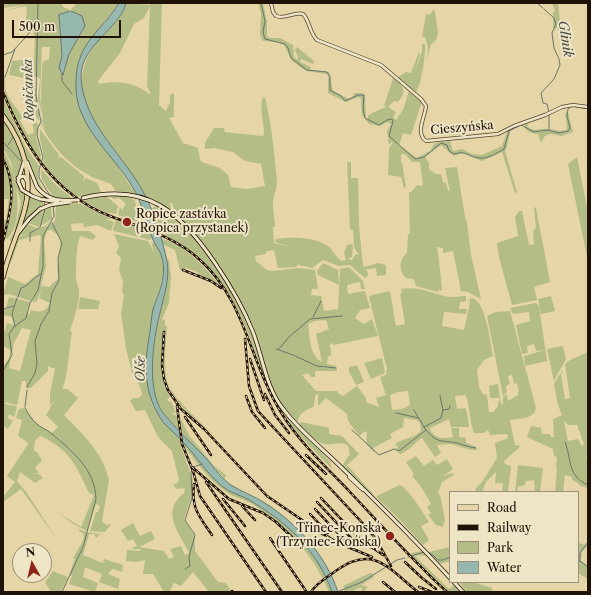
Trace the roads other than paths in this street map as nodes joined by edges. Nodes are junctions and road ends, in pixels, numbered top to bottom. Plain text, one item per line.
1 (271, 3) edge
2 (588, 107) edge
3 (3, 117) edge
4 (22, 151) junction
5 (18, 178) junction
6 (28, 187) junction
7 (78, 200) junction
8 (15, 238) junction
9 (3, 277) edge
10 (349, 477) dead end
11 (368, 493) junction
12 (449, 577) edge
13 (455, 583) edge
14 (463, 592) edge

1 - 2 street, Cieszyńska
3 - 4 main road
4 - 5 main road
4 - 6 main road
4 - 7 main road, bridge
5 - 6 main road
5 - 7 main road, bridge
6 - 8 main road
7 - 8 main road, bridge
7 - 11 main road, bridge
8 - 9 main road
10 - 11 street
11 - 12 main road
13 - 14 main road

